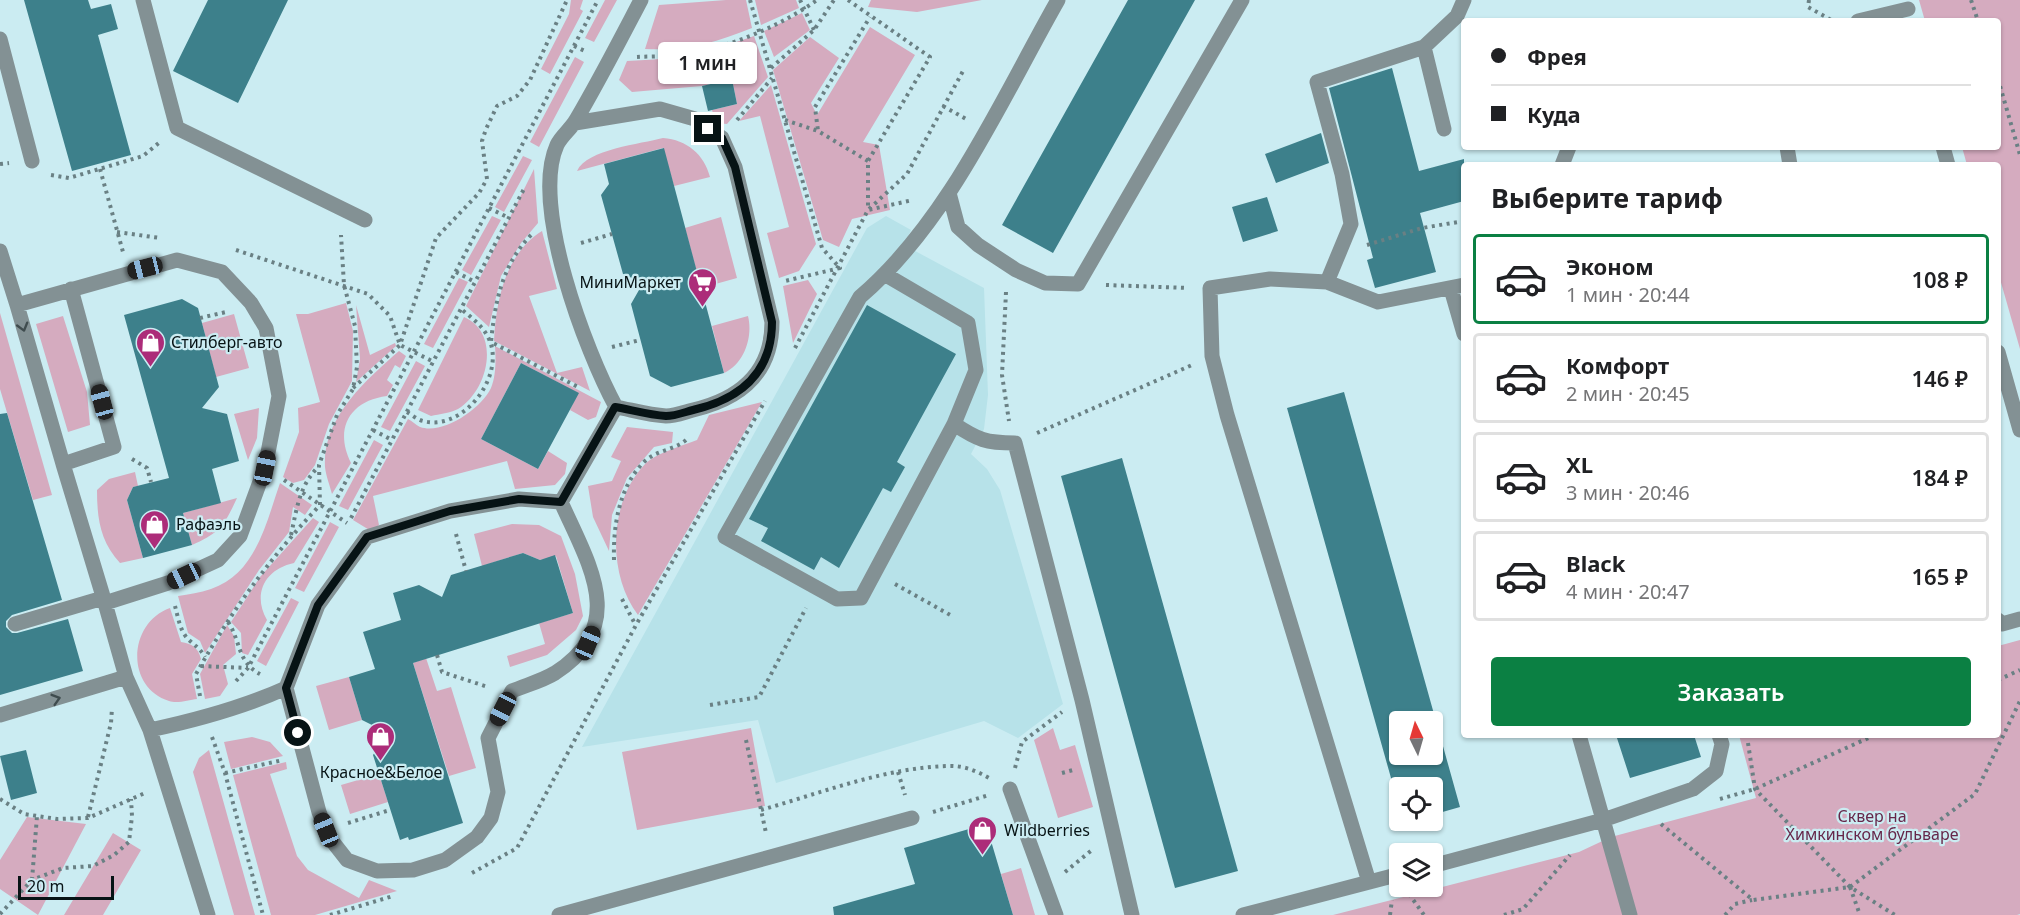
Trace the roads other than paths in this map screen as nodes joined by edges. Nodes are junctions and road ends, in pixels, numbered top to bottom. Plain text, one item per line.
1 (142, 0) edge
2 (642, 0) edge
3 (1058, 0) edge
4 (1242, 0) edge
5 (1464, 0) edge
6 (1908, 10) edge
7 (1462, 18) edge
8 (1872, 18) edge
9 (1461, 19) edge
10 (0, 39) edge
11 (1424, 47) junction
12 (575, 123) junction
13 (1444, 129) dead end
14 (32, 161) road end
15 (949, 193) junction
16 (365, 220) dead end
17 (0, 250) edge
18 (886, 275) junction
19 (1327, 282) junction
20 (1458, 287) edge
21 (71, 289) junction
22 (17, 305) junction
23 (1461, 310) edge
24 (2001, 363) edge
25 (615, 407) junction
26 (954, 424) junction
27 (2020, 430) edge
28 (63, 464) junction
29 (561, 502) junction
30 (104, 600) junction
31 (2020, 619) edge
32 (2001, 623) edge
33 (15, 624) dead end
34 (120, 679) junction
35 (286, 688) junction
36 (0, 715) edge
37 (150, 730) junction
38 (1580, 738) edge
39 (1720, 738) edge
40 (1010, 789) road end
41 (912, 818) dead end
42 (1599, 822) junction
43 (1443, 863) edge
44 (1389, 877) edge
45 (1369, 882) junction
46 (208, 915) edge
47 (559, 915) edge
48 (1056, 915) edge
49 (1132, 915) edge
50 (1243, 915) edge
51 (1630, 915) edge

1 - 16 street
2 - 12 street
3 - 15 street
4 - 15 street
5 - 7 street
6 - 8 street
9 - 11 street
10 - 14 street
11 - 13 street
11 - 19 street
12 - 25 street
12 - 25 street
15 - 18 street
17 - 22 street
18 - 26 street
18 - 26 street
19 - 20 street
19 - 45 street
20 - 23 street
21 - 22 street
21 - 28 street
21 - 30 street
22 -> 28 street
24 - 27 street
25 - 29 street
26 - 49 street
28 - 30 street
29 - 35 street
29 - 35 street
30 - 33 street
30 - 34 street
31 - 32 street
36 -> 34 street
34 - 37 street
35 - 37 street
37 - 46 street
38 - 42 street
39 - 42 street
40 - 48 street
41 - 47 street
42 - 43 street
42 - 51 street
44 - 45 street
45 - 50 street

